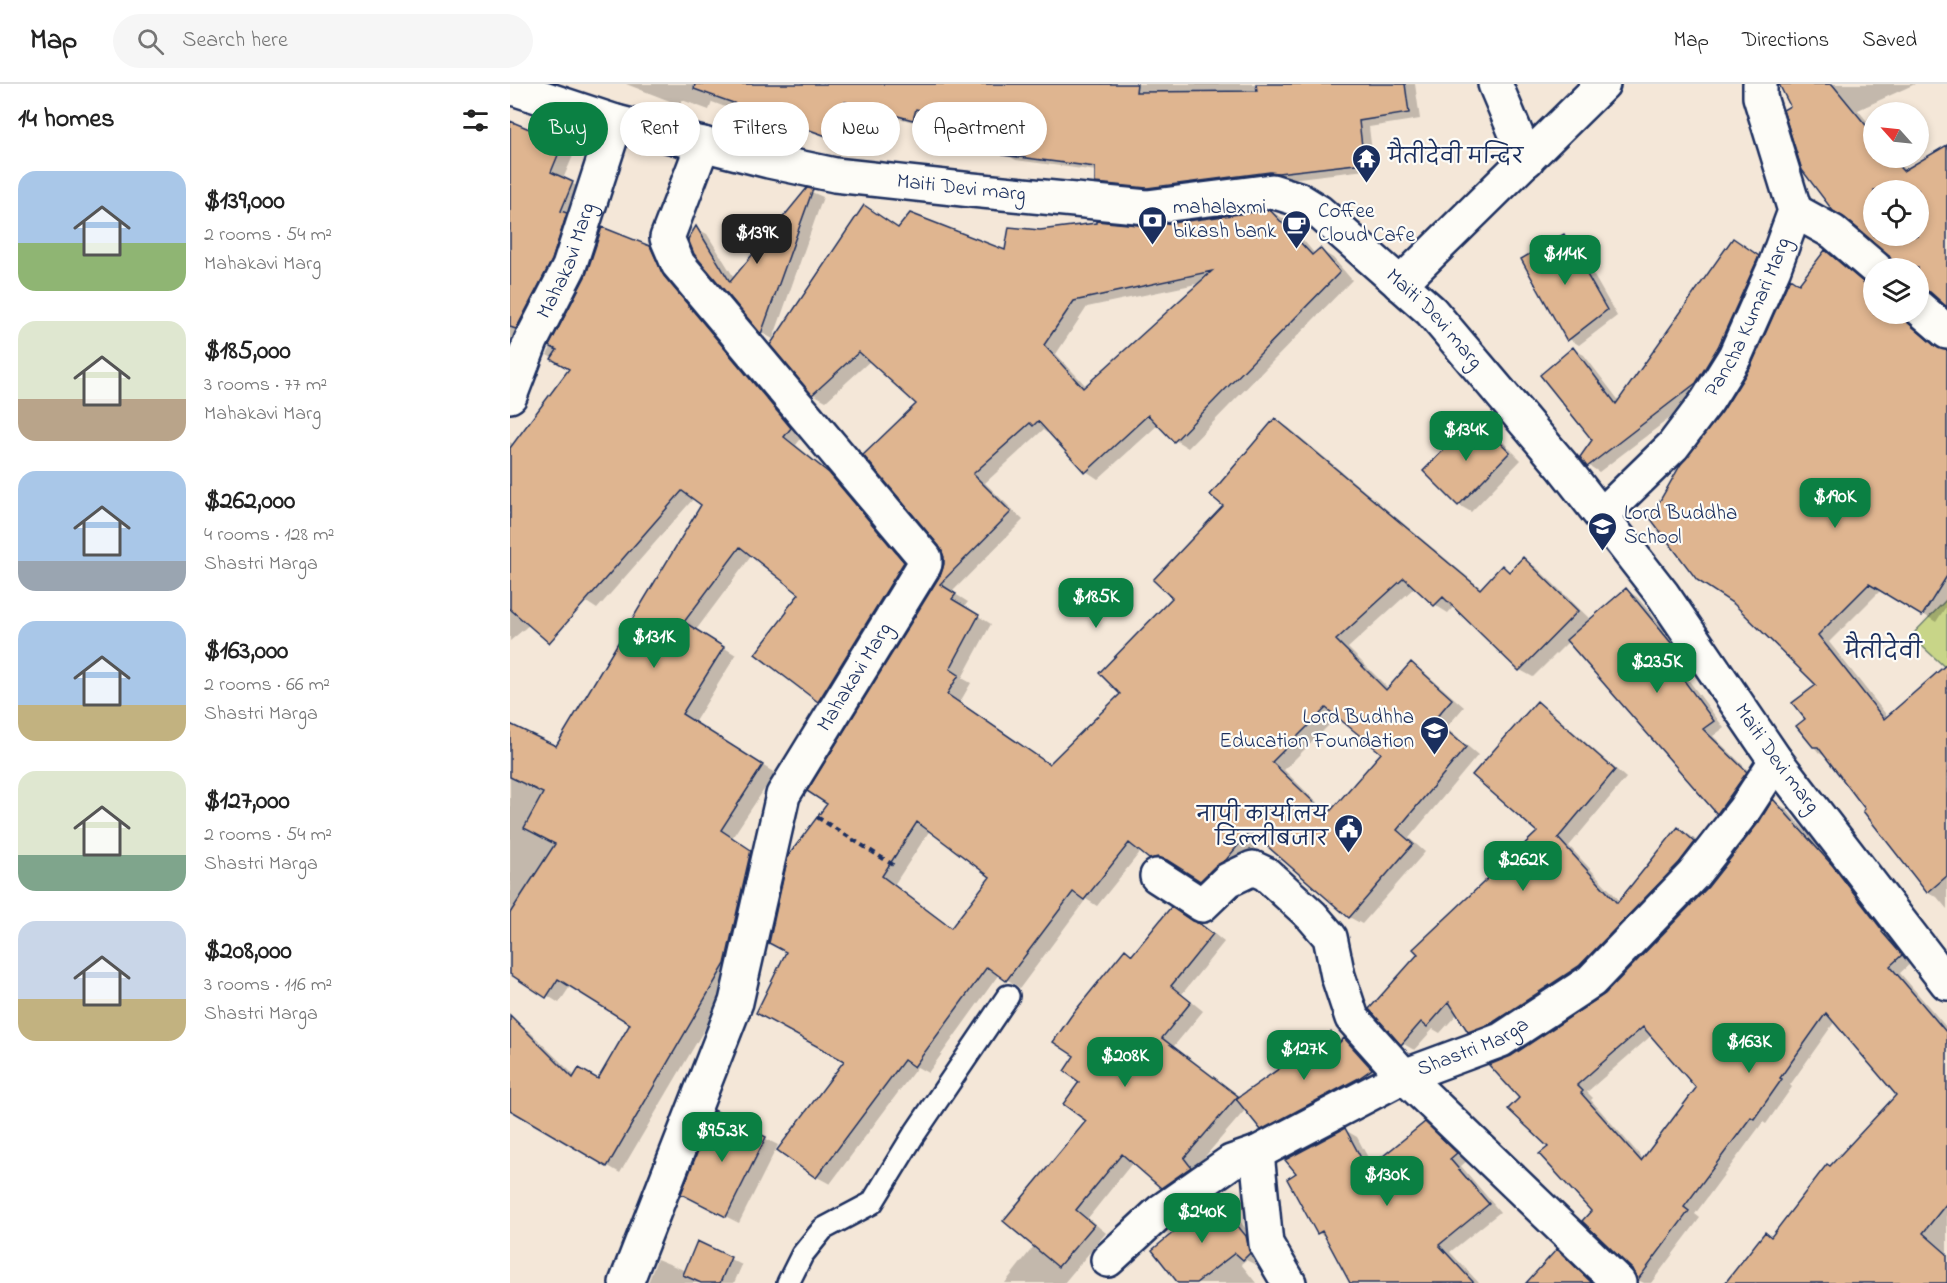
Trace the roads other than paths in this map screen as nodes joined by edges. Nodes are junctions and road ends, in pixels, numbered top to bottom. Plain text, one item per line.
1 (1495, 84) edge
2 (1603, 84) edge
3 (1760, 84) edge
4 (510, 87) edge
5 (616, 122) junction
6 (703, 144) junction
7 (1527, 160) junction
8 (1795, 211) junction
9 (1863, 258) edge
10 (1400, 284) junction
11 (1929, 316) edge
12 (1947, 332) edge
13 (510, 396) edge
14 (1602, 515) junction
15 (1776, 761) junction
16 (1157, 876) dead end
17 (1947, 983) edge
18 (1008, 996) dead end
19 (1404, 1076) junction
20 (1257, 1153) junction
21 (1108, 1260) dead end
22 (627, 1283) edge
23 (788, 1283) edge
24 (1289, 1283) edge
25 (1619, 1283) edge

1 - 7 street
2 - 7 street
3 - 8 street, Pancha Kumari Marg
4 - 5 street, Maiti Devi marg
5 - 6 street, Maiti Devi marg
5 - 13 street, Mahakavi Marg
6 - 10 street, Maiti Devi marg
6 - 22 street, Mahakavi Marg
7 - 10 street
8 - 9 street
8 - 14 street, Pancha Kumari Marg
10 - 14 street, Maiti Devi marg
11 - 12 street
14 - 15 street, Maiti Devi marg
15 - 17 street, Maiti Devi marg
15 - 19 street, Shastri Marga
16 - 19 street
18 - 23 lane
19 - 20 street, Shastri Marga
19 - 25 street
20 - 21 street, Shastri Marga
20 - 24 street

